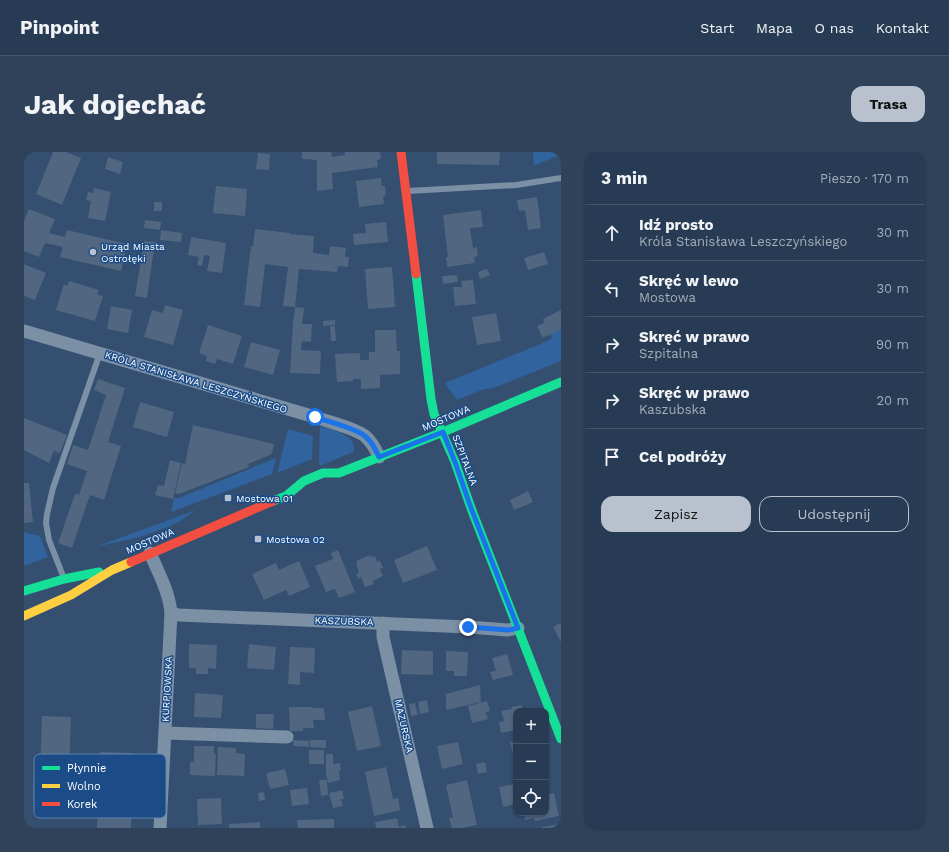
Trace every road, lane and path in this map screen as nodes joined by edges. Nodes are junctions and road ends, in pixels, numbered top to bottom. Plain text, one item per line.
1 (402, 152) edge
2 (561, 178) edge
3 (406, 192) junction
4 (24, 331) edge
5 (100, 353) junction
6 (561, 382) edge
7 (443, 432) junction
8 (379, 457) junction
9 (339, 473) junction
10 (331, 482) dead end
11 (301, 494) dead end
12 (286, 496) junction
13 (150, 553) junction
14 (112, 570) junction
15 (64, 579) junction
16 (24, 591) edge
17 (171, 612) junction
18 (24, 616) edge
19 (383, 623) junction
20 (518, 628) junction
21 (165, 734) junction
22 (287, 737) dead end
23 (561, 739) edge
24 (164, 754) edge
25 (161, 818) edge
26 (160, 828) edge
27 (427, 828) edge

1 - 3 main road, SZPITALNA
2 - 3 lane
3 - 7 main road, SZPITALNA
4 - 5 street, KRÓLA STANISŁAWA LESZCZYŃSKIEGO
5 - 8 street, KRÓLA STANISŁAWA LESZCZYŃSKIEGO
5 - 15 lane
6 - 7 main road, MOSTOWA
7 - 8 main road, MOSTOWA
7 - 20 main road, SZPITALNA
8 - 9 main road, MOSTOWA
9 - 10 main road, MOSTOWA
9 - 12 main road, MOSTOWA
11 - 12 main road, MOSTOWA
12 - 13 main road, MOSTOWA
13 - 14 main road, MOSTOWA
13 - 17 street, KURPIOWSKA
14 - 15 main road, MOSTOWA
14 - 18 main road, MOSTOWA
15 - 16 main road, MOSTOWA
17 - 19 street, KASZUBSKA
17 - 21 street, KURPIOWSKA
19 - 20 street, KASZUBSKA
19 - 27 street, MAZURSKA
20 - 23 main road, SZPITALNA
21 - 22 street
21 - 24 street, KURPIOWSKA
25 - 26 street, KURPIOWSKA

